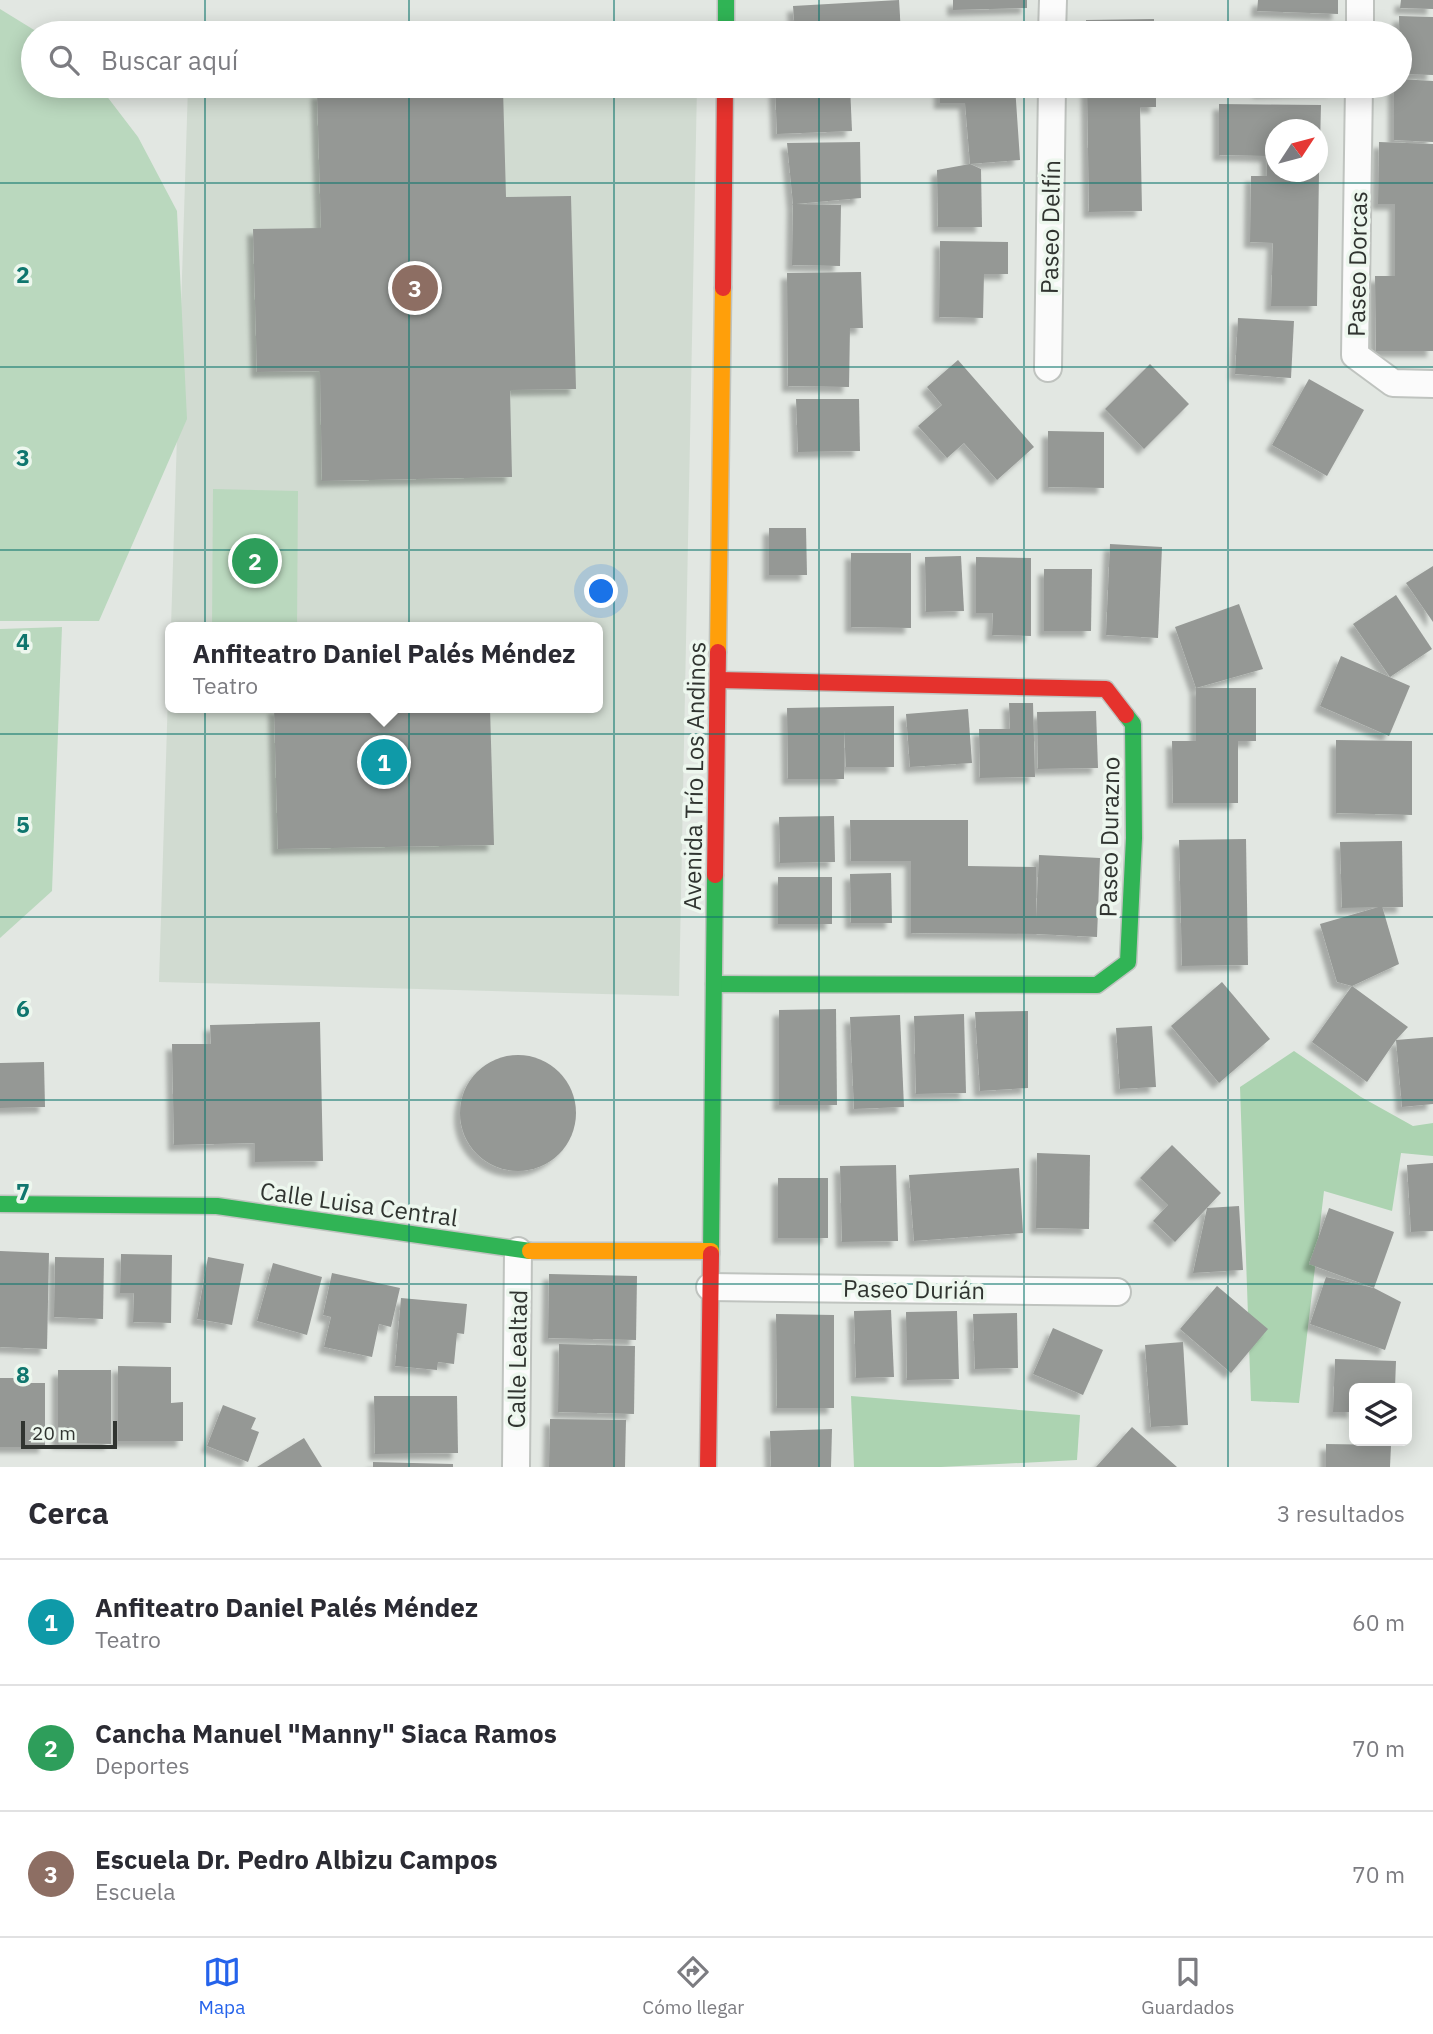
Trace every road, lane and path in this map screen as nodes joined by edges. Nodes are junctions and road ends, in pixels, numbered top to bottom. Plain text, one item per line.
1 (726, 0) edge
2 (1053, 0) edge
3 (1360, 0) edge
4 (726, 21) edge
5 (1052, 21) edge
6 (1360, 21) edge
7 (725, 98) edge
8 (1052, 98) edge
9 (1359, 98) edge
10 (1048, 368) dead end
11 (1433, 384) edge
12 (718, 680) junction
13 (714, 984) junction
14 (0, 1204) edge
15 (518, 1251) junction
16 (711, 1251) junction
17 (710, 1287) junction
18 (1117, 1292) dead end
19 (516, 1467) edge
20 (708, 1467) edge

1 - 4 street
2 - 5 street
3 - 6 street
7 - 12 street, Avenida Trío Los Andinos
8 - 10 street, Paseo Delfín
9 - 11 street, Paseo Dorcas
12 - 13 street, Avenida Trío Los Andinos
12 - 13 street, Paseo Durazno
13 - 16 street, Avenida Trío Los Andinos
14 - 15 street, Calle Luisa Central
15 - 16 street, Calle Luisa Central
15 - 19 street, Calle Lealtad
16 - 17 street, Avenida Trío Los Andinos
17 - 18 street, Paseo Durián
17 - 20 street, Avenida Trío Los Andinos

